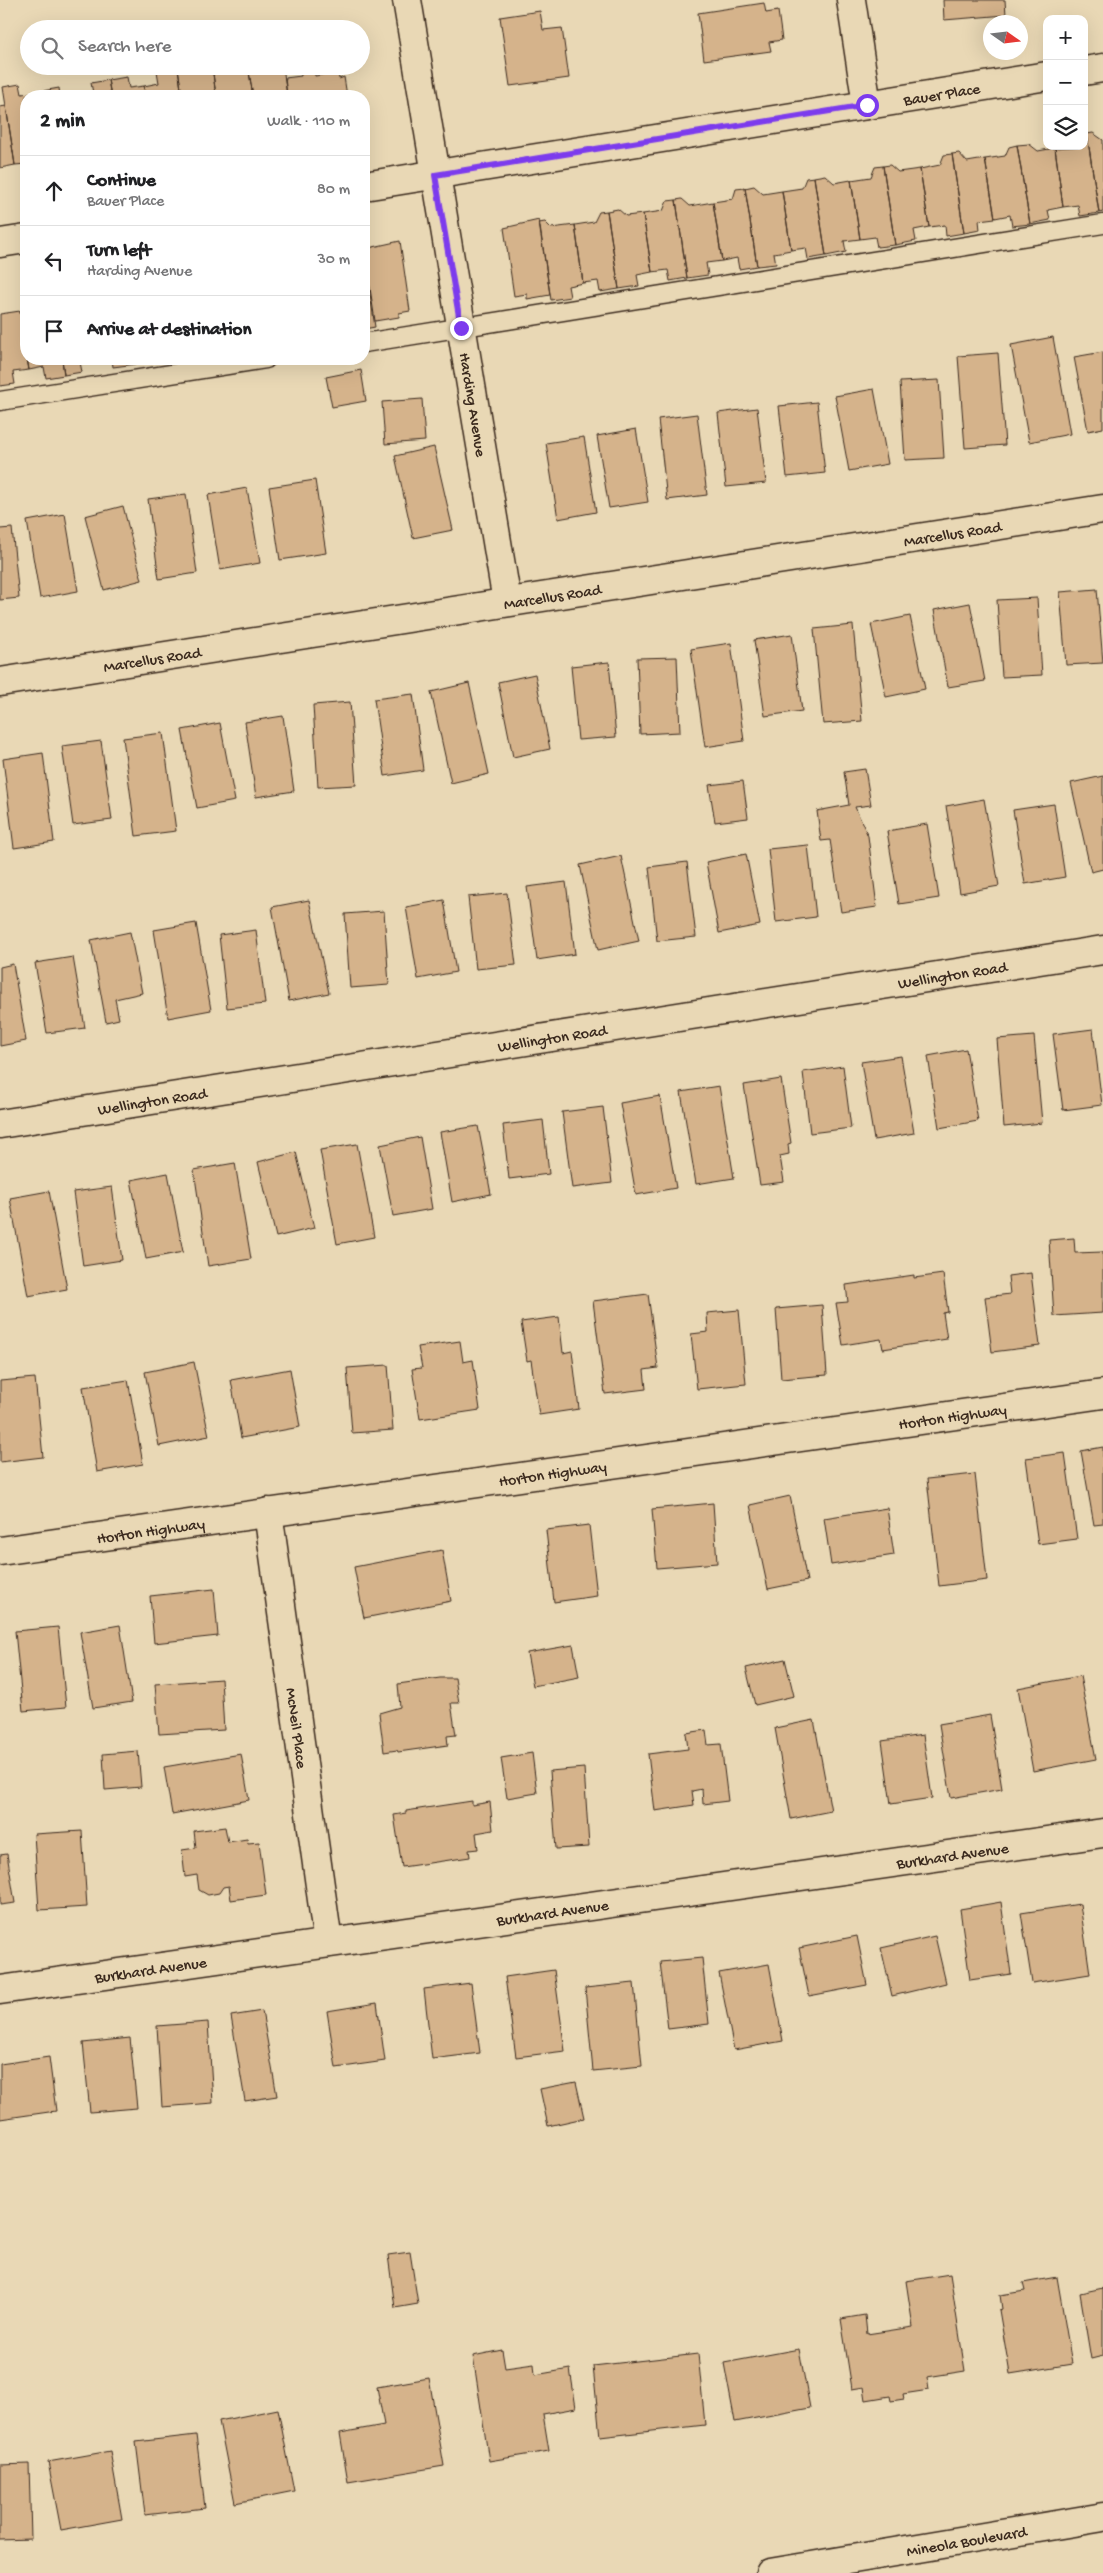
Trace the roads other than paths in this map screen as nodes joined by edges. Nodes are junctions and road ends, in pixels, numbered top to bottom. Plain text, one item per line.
1 (407, 0) edge
2 (851, 0) edge
3 (1103, 68) edge
4 (1088, 70) edge
5 (1043, 77) edge
6 (867, 105) junction
7 (435, 175) junction
8 (370, 185) edge
9 (1103, 224) edge
10 (20, 239) edge
11 (0, 243) edge
12 (461, 328) junction
13 (370, 342) edge
14 (228, 365) edge
15 (0, 401) edge
16 (1103, 509) edge
17 (507, 602) junction
18 (0, 682) edge
19 (1103, 950) edge
20 (0, 1124) edge
21 (1103, 1394) edge
22 (268, 1512) junction
23 (0, 1551) edge
24 (1103, 1833) edge
25 (328, 1943) junction
26 (0, 1990) edge
27 (1103, 2517) edge
28 (870, 2564) edge
29 (770, 2573) edge

1 - 7 street, Harding Avenue
2 - 6 street
3 - 4 street
5 - 6 street, Bauer Place
6 - 7 street, Bauer Place
7 - 8 street, Bauer Place
7 - 12 street, Harding Avenue
9 - 12 lane
10 - 11 street
12 - 13 lane
12 - 17 street, Harding Avenue
14 - 15 lane
16 - 17 street, Marcellus Road
17 - 18 street, Marcellus Road
19 - 20 street, Wellington Road
21 - 22 street, Horton Highway
22 - 23 street, Horton Highway
22 - 25 street, McNeil Place
24 - 25 street, Burkhard Avenue
25 - 26 street, Burkhard Avenue
27 - 28 street, Mineola Boulevard
28 - 29 street, Mineola Boulevard

